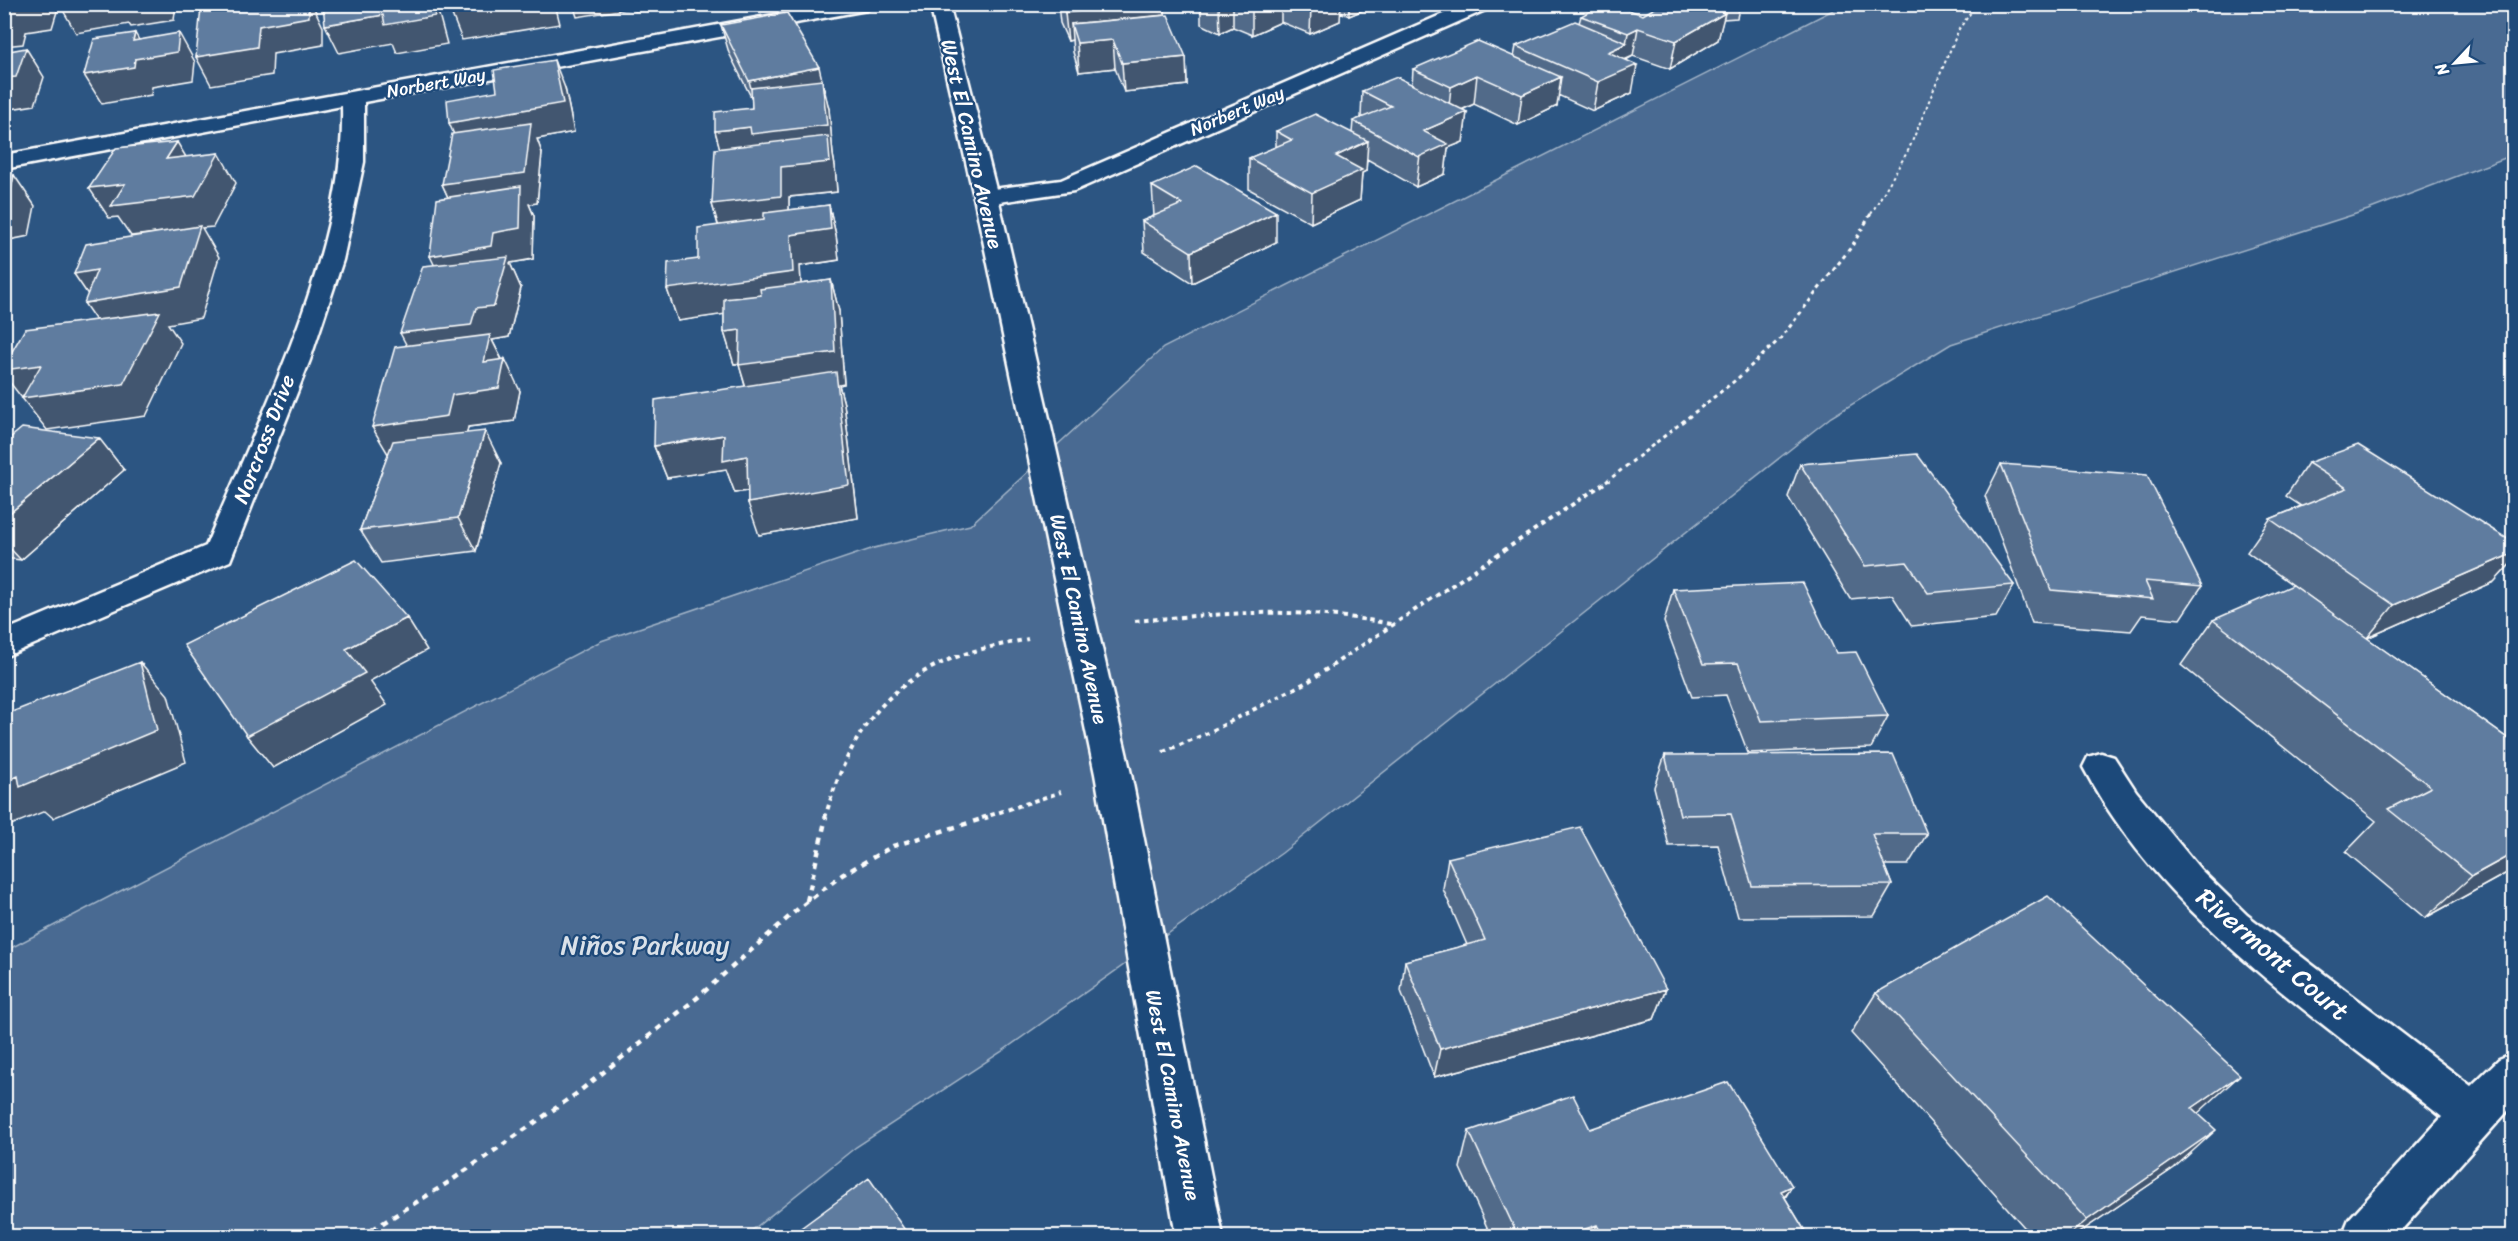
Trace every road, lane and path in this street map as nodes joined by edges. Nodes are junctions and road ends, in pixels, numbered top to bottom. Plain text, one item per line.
1 (867, 4) edge
2 (939, 4) edge
3 (1483, 4) edge
4 (1977, 4) edge
5 (353, 98) junction
6 (4, 162) edge
7 (986, 197) junction
8 (4, 645) edge
9 (1208, 733) dead end
10 (2101, 767) dead end
11 (1113, 774) junction
12 (2514, 1074) edge
13 (2473, 1114) junction
14 (362, 1236) edge
15 (1200, 1236) edge
16 (2366, 1236) edge

1 - 5 street, Norbert Way
2 - 7 street, West El Camino Avenue
3 - 7 street, Norbert Way
4 - 9 path
5 - 6 street, Norbert Way
5 - 8 street, Norcross Drive
7 - 11 street, West El Camino Avenue
10 - 13 street, Rivermont Court
11 - 14 path
11 - 15 street, West El Camino Avenue
12 - 13 street
13 - 16 street

